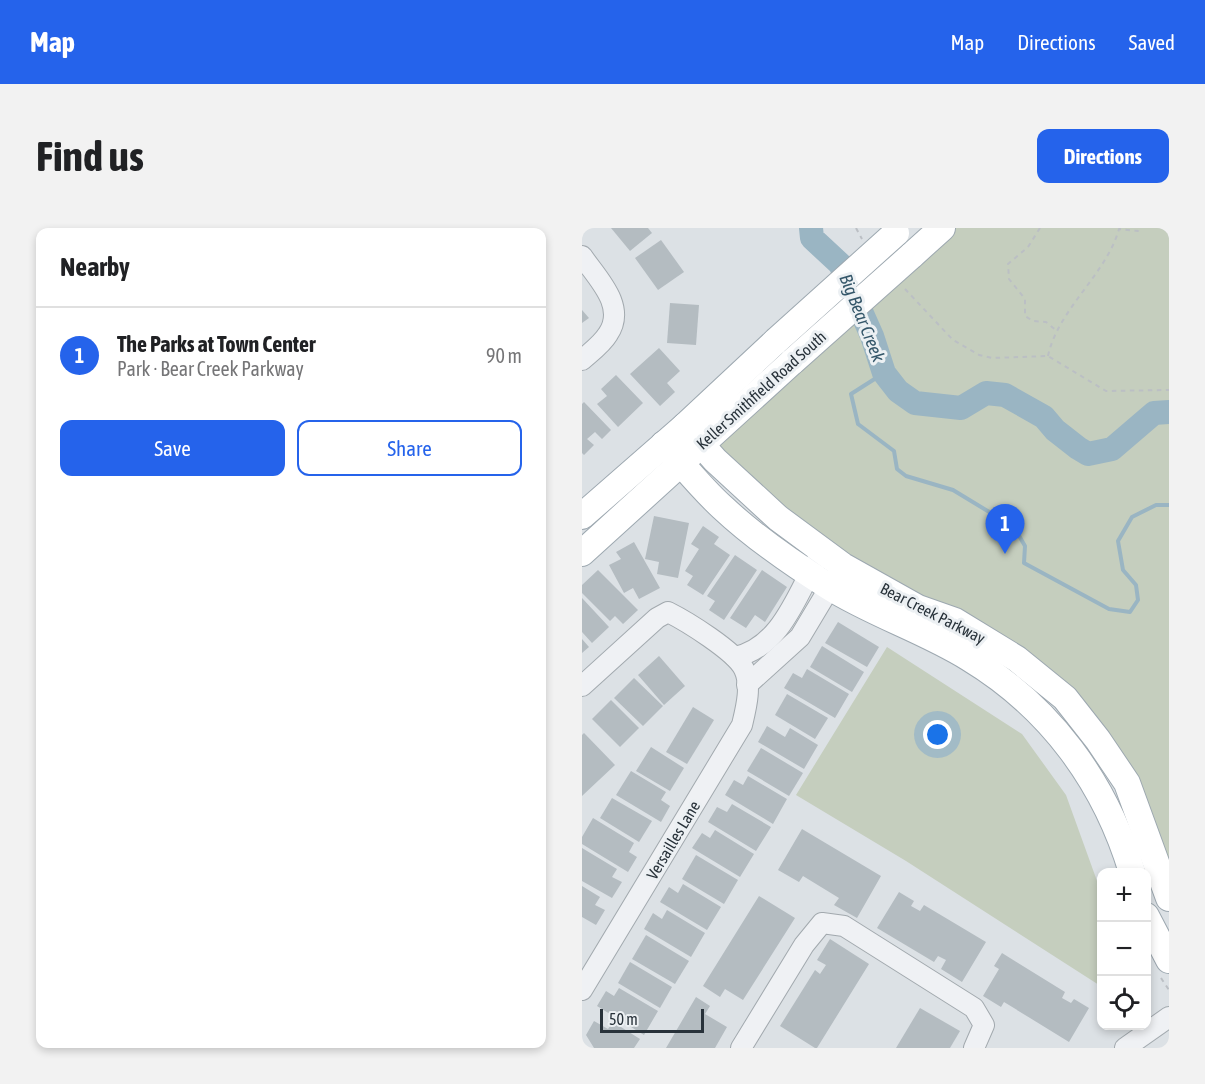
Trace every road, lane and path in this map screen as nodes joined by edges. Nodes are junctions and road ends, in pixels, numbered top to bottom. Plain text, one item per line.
1 (856, 228) edge
2 (942, 228) edge
3 (1040, 228) edge
4 (1118, 228) edge
5 (1140, 228) edge
6 (899, 231) edge
7 (865, 243) dead end
8 (582, 256) edge
9 (900, 283) dead end
10 (1057, 331) junction
11 (1048, 356) junction
12 (582, 360) edge
13 (1169, 390) edge
14 (692, 435) junction
15 (673, 453) junction
16 (582, 516) edge
17 (822, 550) junction
18 (582, 553) edge
19 (809, 574) junction
20 (837, 577) junction
21 (735, 657) junction
22 (747, 685) junction
23 (582, 686) edge
24 (1131, 868) edge
25 (1169, 898) edge
26 (1149, 922) edge
27 (1169, 960) edge
28 (582, 990) edge
29 (1169, 1017) edge
30 (741, 1048) edge
31 (974, 1048) edge
32 (1125, 1048) edge

1 - 7 path
2 - 14 main road, Keller Smithfield Road South, bridge
3 - 10 path
4 - 5 path
4 - 10 path
6 - 14 main road, Keller Smithfield Road South, bridge
8 - 12 street
9 - 11 path
10 - 11 path
11 - 13 path
14 - 15 main road, Keller Smithfield Road South
14 - 17 main road, Bear Creek Parkway
15 - 16 main road, Keller Smithfield Road South
15 - 18 main road, Keller Smithfield Road South
15 - 19 main road, Bear Creek Parkway
17 - 19 street
17 - 20 main road, Bear Creek Parkway
19 - 20 main road, Bear Creek Parkway
19 - 21 street
20 - 22 street
20 - 24 main road, Bear Creek Parkway
20 - 25 main road, Bear Creek Parkway
21 - 22 street
21 - 23 street
22 - 28 street, Versailles Lane
26 - 27 main road
29 - 32 street
30 - 31 street

